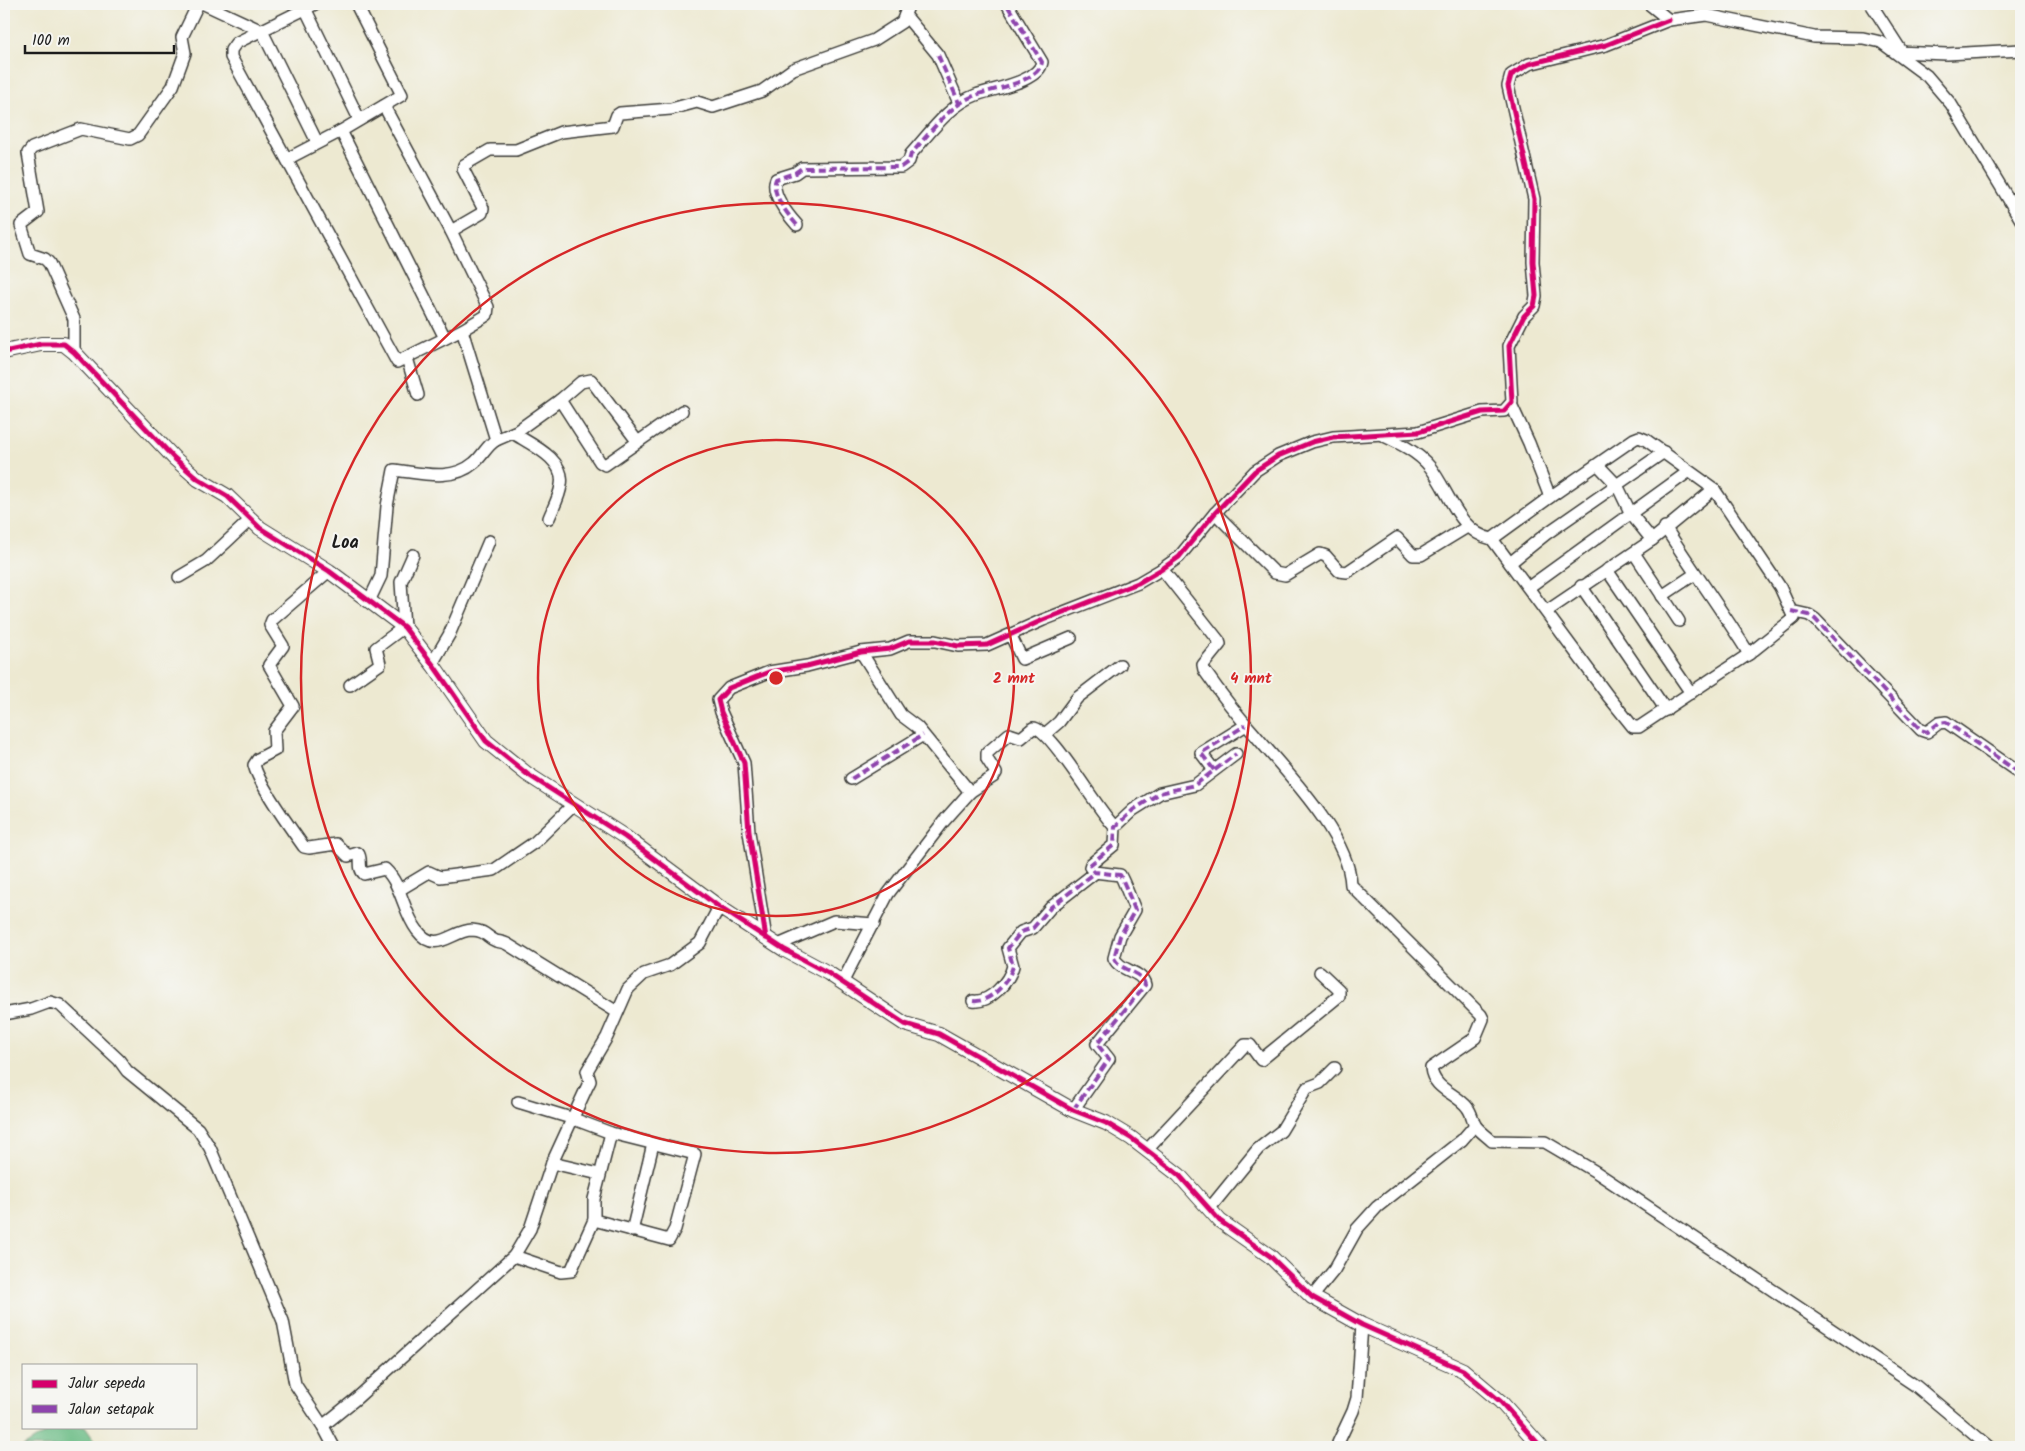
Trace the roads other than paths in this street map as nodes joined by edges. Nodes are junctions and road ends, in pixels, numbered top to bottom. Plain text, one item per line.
1 (198, 4) edge
2 (204, 4) edge
3 (356, 4) edge
4 (910, 4) edge
5 (1007, 4) edge
6 (1649, 4) edge
7 (1871, 4) edge
8 (308, 5) edge
9 (905, 15) junction
10 (1669, 20) junction
11 (262, 31) junction
12 (2021, 50) edge
13 (1899, 52) junction
14 (959, 103) junction
15 (384, 106) junction
16 (359, 119) junction
17 (341, 131) junction
18 (317, 142) junction
19 (287, 158) junction
20 (2021, 220) edge
21 (797, 225) dead end
22 (451, 231) junction
23 (462, 330) junction
24 (445, 338) junction
25 (4, 352) edge
26 (74, 352) junction
27 (407, 358) junction
28 (418, 395) dead end
29 (560, 400) junction
30 (1511, 404) junction
31 (682, 410) dead end
32 (513, 433) junction
33 (1381, 434) junction
34 (496, 440) junction
35 (637, 441) junction
36 (1664, 452) junction
37 (1598, 465) junction
38 (1688, 472) junction
39 (1617, 485) junction
40 (1714, 489) junction
41 (1550, 497) junction
42 (1215, 513) junction
43 (1631, 514) junction
44 (550, 518) dead end
45 (250, 520) junction
46 (1468, 526) junction
47 (1665, 527) junction
48 (1492, 538) junction
49 (1652, 540) junction
50 (489, 541) dead end
51 (1634, 553) junction
52 (413, 555) dead end
53 (1510, 563) junction
54 (1162, 569) junction
55 (1607, 570) junction
56 (329, 571) junction
57 (1695, 574) junction
58 (179, 577) dead end
59 (1581, 586) junction
60 (1529, 587) junction
61 (1662, 596) junction
62 (369, 601) junction
63 (1547, 611) junction
64 (1791, 611) junction
65 (1679, 621) dead end
66 (404, 627) junction
67 (1011, 636) junction
68 (1070, 638) dead end
69 (861, 652) junction
70 (1749, 654) junction
71 (1120, 665) dead end
72 (434, 666) junction
73 (350, 685) dead end
74 (1691, 693) junction
75 (1666, 710) junction
76 (1246, 725) junction
77 (1045, 734) junction
78 (924, 735) junction
79 (1236, 754) dead end
80 (1214, 770) junction
81 (2021, 774) edge
82 (851, 779) dead end
83 (970, 792) junction
84 (574, 804) junction
85 (1115, 827) junction
86 (1096, 872) junction
87 (399, 890) junction
88 (719, 907) junction
89 (874, 924) junction
90 (766, 938) junction
91 (778, 945) junction
92 (1320, 972) dead end
93 (842, 983) junction
94 (973, 1001) dead end
95 (617, 1012) junction
96 (4, 1014) edge
97 (1335, 1068) dead end
98 (518, 1102) dead end
99 (1073, 1110) junction
100 (571, 1118) junction
101 (1475, 1125) junction
102 (611, 1133) junction
103 (654, 1144) junction
104 (1147, 1150) junction
105 (552, 1163) junction
106 (600, 1174) junction
107 (1210, 1208) junction
108 (594, 1220) junction
109 (632, 1231) junction
110 (514, 1256) junction
111 (1312, 1297) junction
112 (1362, 1325) junction
113 (324, 1428) junction
114 (334, 1447) edge
115 (1341, 1447) edge
116 (1541, 1447) edge
117 (1989, 1447) edge

1 - 26 street
2 - 11 street
3 - 15 street
4 - 9 street
5 - 14 street
6 - 10 street
7 - 13 street
8 - 11 street
8 - 16 street
9 - 14 street
9 - 22 street
10 - 13 street
10 - 30 street
11 - 18 street
11 - 19 street
12 - 13 street
13 - 20 street
14 - 21 street
15 - 16 street
15 - 22 street
16 - 17 street
17 - 18 street
17 - 24 street
18 - 19 street
19 - 27 street
22 - 23 street
23 - 24 street
23 - 34 street
24 - 27 street
25 - 26 street
26 - 45 street
27 - 28 street
29 - 32 street
29 - 35 street
29 - 35 street
30 - 33 street
30 - 41 street
31 - 35 street
32 - 34 street
32 - 44 street
33 - 42 street
33 - 46 street
34 - 62 street
36 - 37 street
36 - 38 street
36 - 39 street
37 - 39 street
37 - 41 street
38 - 40 street
38 - 43 street
39 - 43 street
39 - 53 street
40 - 47 street
40 - 64 street
41 - 48 street
42 - 46 street
42 - 54 street
43 - 49 street
43 - 60 street
45 - 56 street
45 - 58 street
46 - 48 street
47 - 49 street
47 - 57 street
48 - 53 street
49 - 51 street
50 - 72 street
51 - 55 street
51 - 61 street
52 - 66 street
53 - 60 street
54 - 67 street
54 - 76 street
55 - 59 street
55 - 74 street
56 - 62 street
56 - 87 street
57 - 61 street
57 - 70 street
59 - 63 street
59 - 75 street
60 - 63 street
61 - 65 street
62 - 66 street
63 - 75 street
64 - 70 street
64 - 81 street
66 - 72 street
66 - 73 street
67 - 68 street
67 - 69 street
69 - 78 street
69 - 90 street
70 - 74 street
71 - 77 street
72 - 84 street
74 - 75 street
76 - 80 street
76 - 101 street
77 - 83 street
77 - 85 street
78 - 82 street
78 - 83 street
79 - 80 street
80 - 85 street
83 - 89 street
84 - 87 street
84 - 88 street
85 - 86 street
86 - 94 street
86 - 99 street
87 - 95 street
88 - 90 street
88 - 95 street
89 - 91 street
89 - 93 street
90 - 91 street
91 - 93 street
92 - 104 street
93 - 99 street
95 - 100 street
96 - 113 street
97 - 107 street
98 - 100 street
99 - 104 street
100 - 102 street
100 - 105 street
101 - 111 street
101 - 117 street
102 - 103 street
102 - 106 street
103 - 109 street
103 - 109 street
104 - 107 street
105 - 106 street
105 - 110 street
106 - 108 street
107 - 111 street
108 - 109 street
108 - 110 street
110 - 113 street
111 - 112 street
112 - 115 street
112 - 116 street
113 - 114 street

